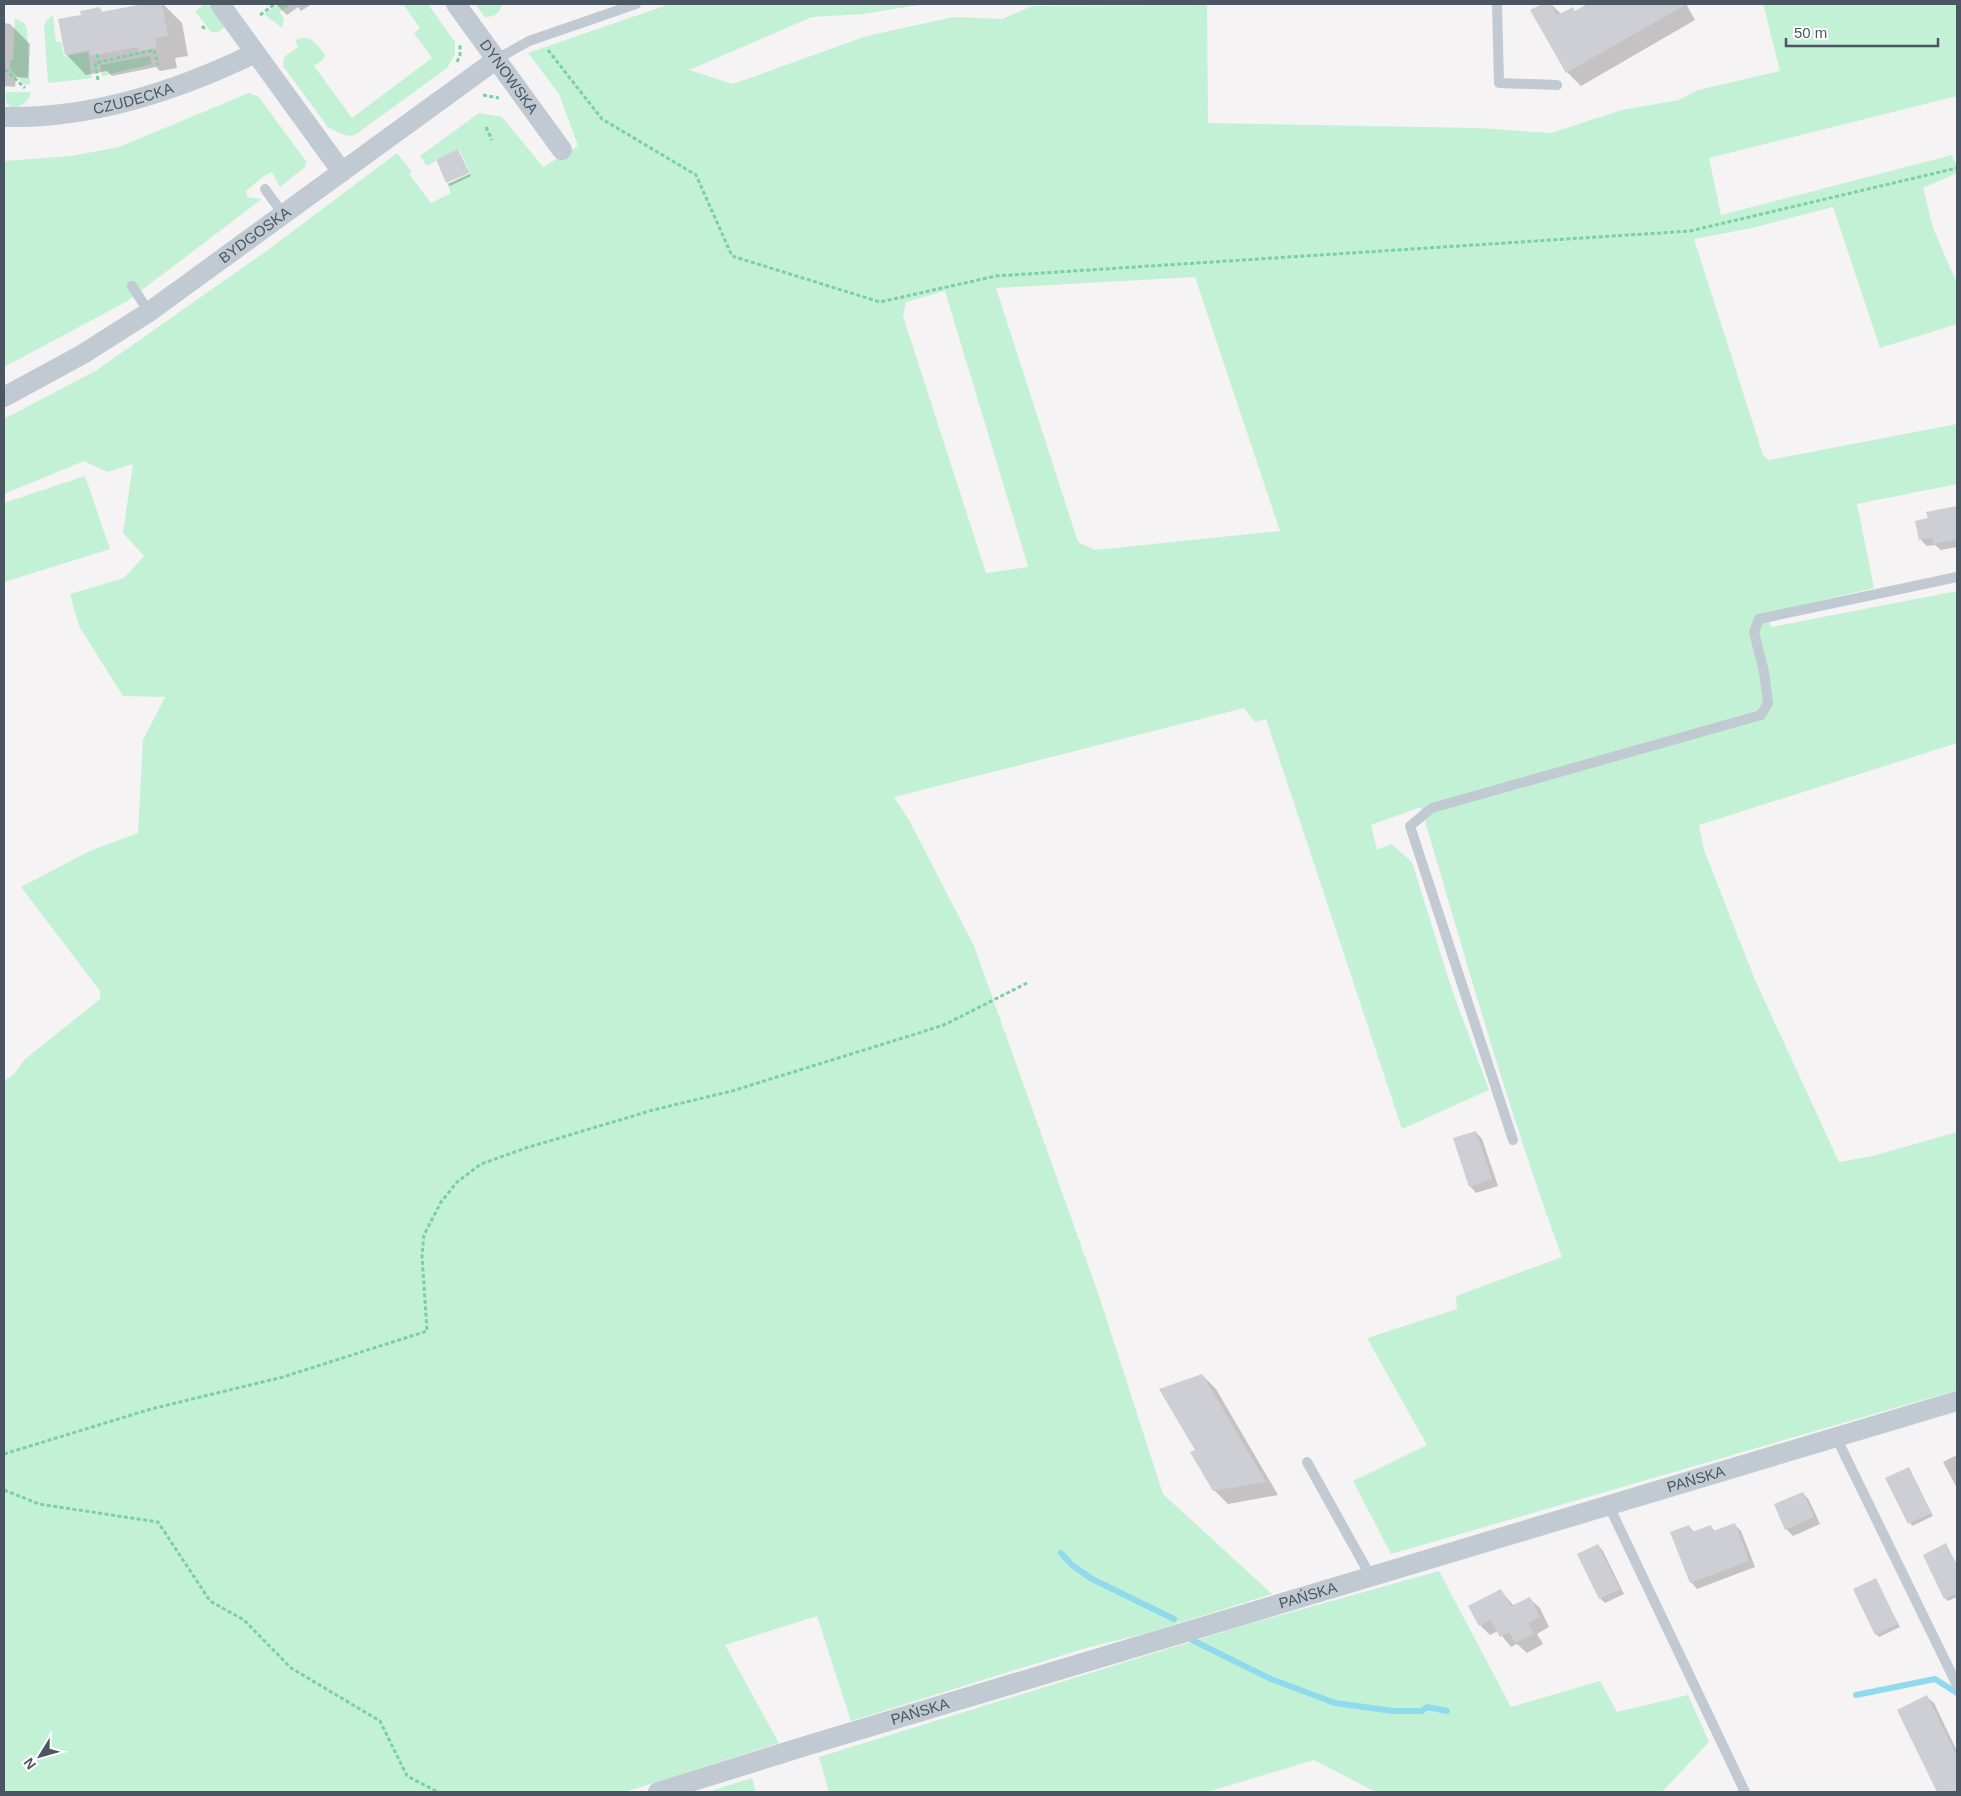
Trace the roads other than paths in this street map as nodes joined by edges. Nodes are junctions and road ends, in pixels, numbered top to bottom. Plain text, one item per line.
1 (220, 4) edge
2 (456, 4) edge
3 (636, 4) edge
4 (1498, 4) edge
5 (256, 53) junction
6 (497, 59) junction
7 (1557, 84) dead end
8 (4, 117) edge
9 (562, 150) dead end
10 (342, 172) junction
11 (265, 189) dead end
12 (283, 214) junction
13 (132, 286) dead end
14 (149, 312) junction
15 (4, 397) edge
16 (1957, 577) edge
17 (1513, 1140) dead end
18 (1957, 1401) edge
19 (1836, 1437) junction
20 (1307, 1462) dead end
21 (1609, 1506) junction
22 (1371, 1577) junction
23 (1957, 1685) edge
24 (686, 1788) edge
25 (658, 1792) edge
26 (1745, 1792) edge

1 - 5 street
2 - 6 street, DYNOWSKA
3 - 6 lane
4 - 7 lane
5 - 8 street, CZUDECKA
5 - 10 street
6 - 9 street, DYNOWSKA
6 - 10 street, BYDGOSKA
10 - 12 street, BYDGOSKA
11 - 12 lane
12 - 14 street, BYDGOSKA
13 - 14 lane
14 - 15 street, BYDGOSKA
16 - 17 lane
18 - 19 street, PAŃSKA
19 - 21 street, PAŃSKA
19 - 23 lane
20 - 22 lane
21 - 22 street, PAŃSKA
21 - 26 lane
22 - 24 street, PAŃSKA
24 - 25 street, PAŃSKA

